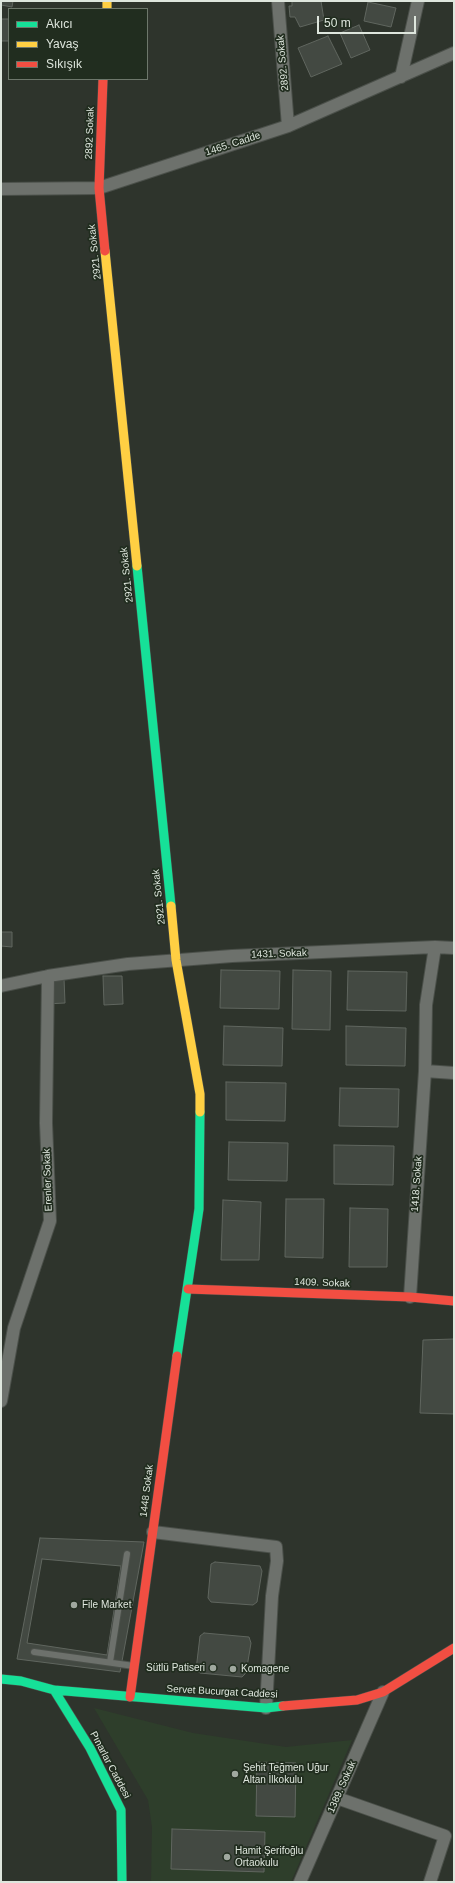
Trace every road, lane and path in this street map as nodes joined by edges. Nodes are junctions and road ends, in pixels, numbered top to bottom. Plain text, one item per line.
1 (278, 1) edge
2 (418, 1) edge
3 (454, 53) edge
4 (401, 77) junction
5 (103, 80) edge
6 (288, 126) junction
7 (100, 188) junction
8 (1, 189) edge
9 (435, 947) junction
10 (454, 948) edge
11 (176, 960) junction
12 (48, 976) junction
13 (1, 986) edge
14 (425, 1071) junction
15 (454, 1073) edge
16 (188, 1289) junction
17 (410, 1297) junction
18 (454, 1301) edge
19 (1, 1401) edge
20 (153, 1532) junction
21 (127, 1554) dead end
22 (454, 1648) edge
23 (34, 1652) dead end
24 (110, 1662) junction
25 (134, 1666) junction
26 (1, 1679) edge
27 (54, 1690) junction
28 (384, 1692) junction
29 (130, 1697) junction
30 (266, 1708) junction
31 (337, 1798) junction
32 (122, 1882) edge
33 (300, 1882) edge
34 (430, 1882) edge

1 - 6 street, 2892. Sokak
2 - 4 street
3 - 4 street, 1465. Cadde
4 - 6 street, 1465. Cadde
5 - 7 street, 2892 Sokak
6 - 7 street, 1465. Cadde
7 - 8 street, 1465. Cadde
7 - 11 street, 2921. Sokak
9 - 10 street, 1431. Sokak
9 - 11 street, 1431. Sokak
9 - 14 street
11 - 12 street, 1431. Sokak
11 - 16 street, 2921. Sokak
12 - 13 street, 1431. Sokak
12 - 19 street, Erenler Sokak
14 - 15 street
14 - 17 street, 1418. Sokak
16 - 17 street, 1409. Sokak
16 - 20 street, 1448 Sokak
17 - 18 street, 1409. Sokak
20 - 25 street, 1448 Sokak
20 - 30 street
21 - 24 lane
22 - 28 street, Servet Bucurgat Caddesi
23 - 24 lane
24 - 25 lane
25 - 29 street, 1448 Sokak
26 - 27 street, Servet Bucurgat Caddesi
27 - 29 street, Servet Bucurgat Caddesi
27 - 32 street, Pınarlar Caddesi
28 - 30 street, Servet Bucurgat Caddesi
28 - 31 street, 1389. Sokak
29 - 30 street, Servet Bucurgat Caddesi
31 - 33 street, 1389. Sokak
31 - 34 street

